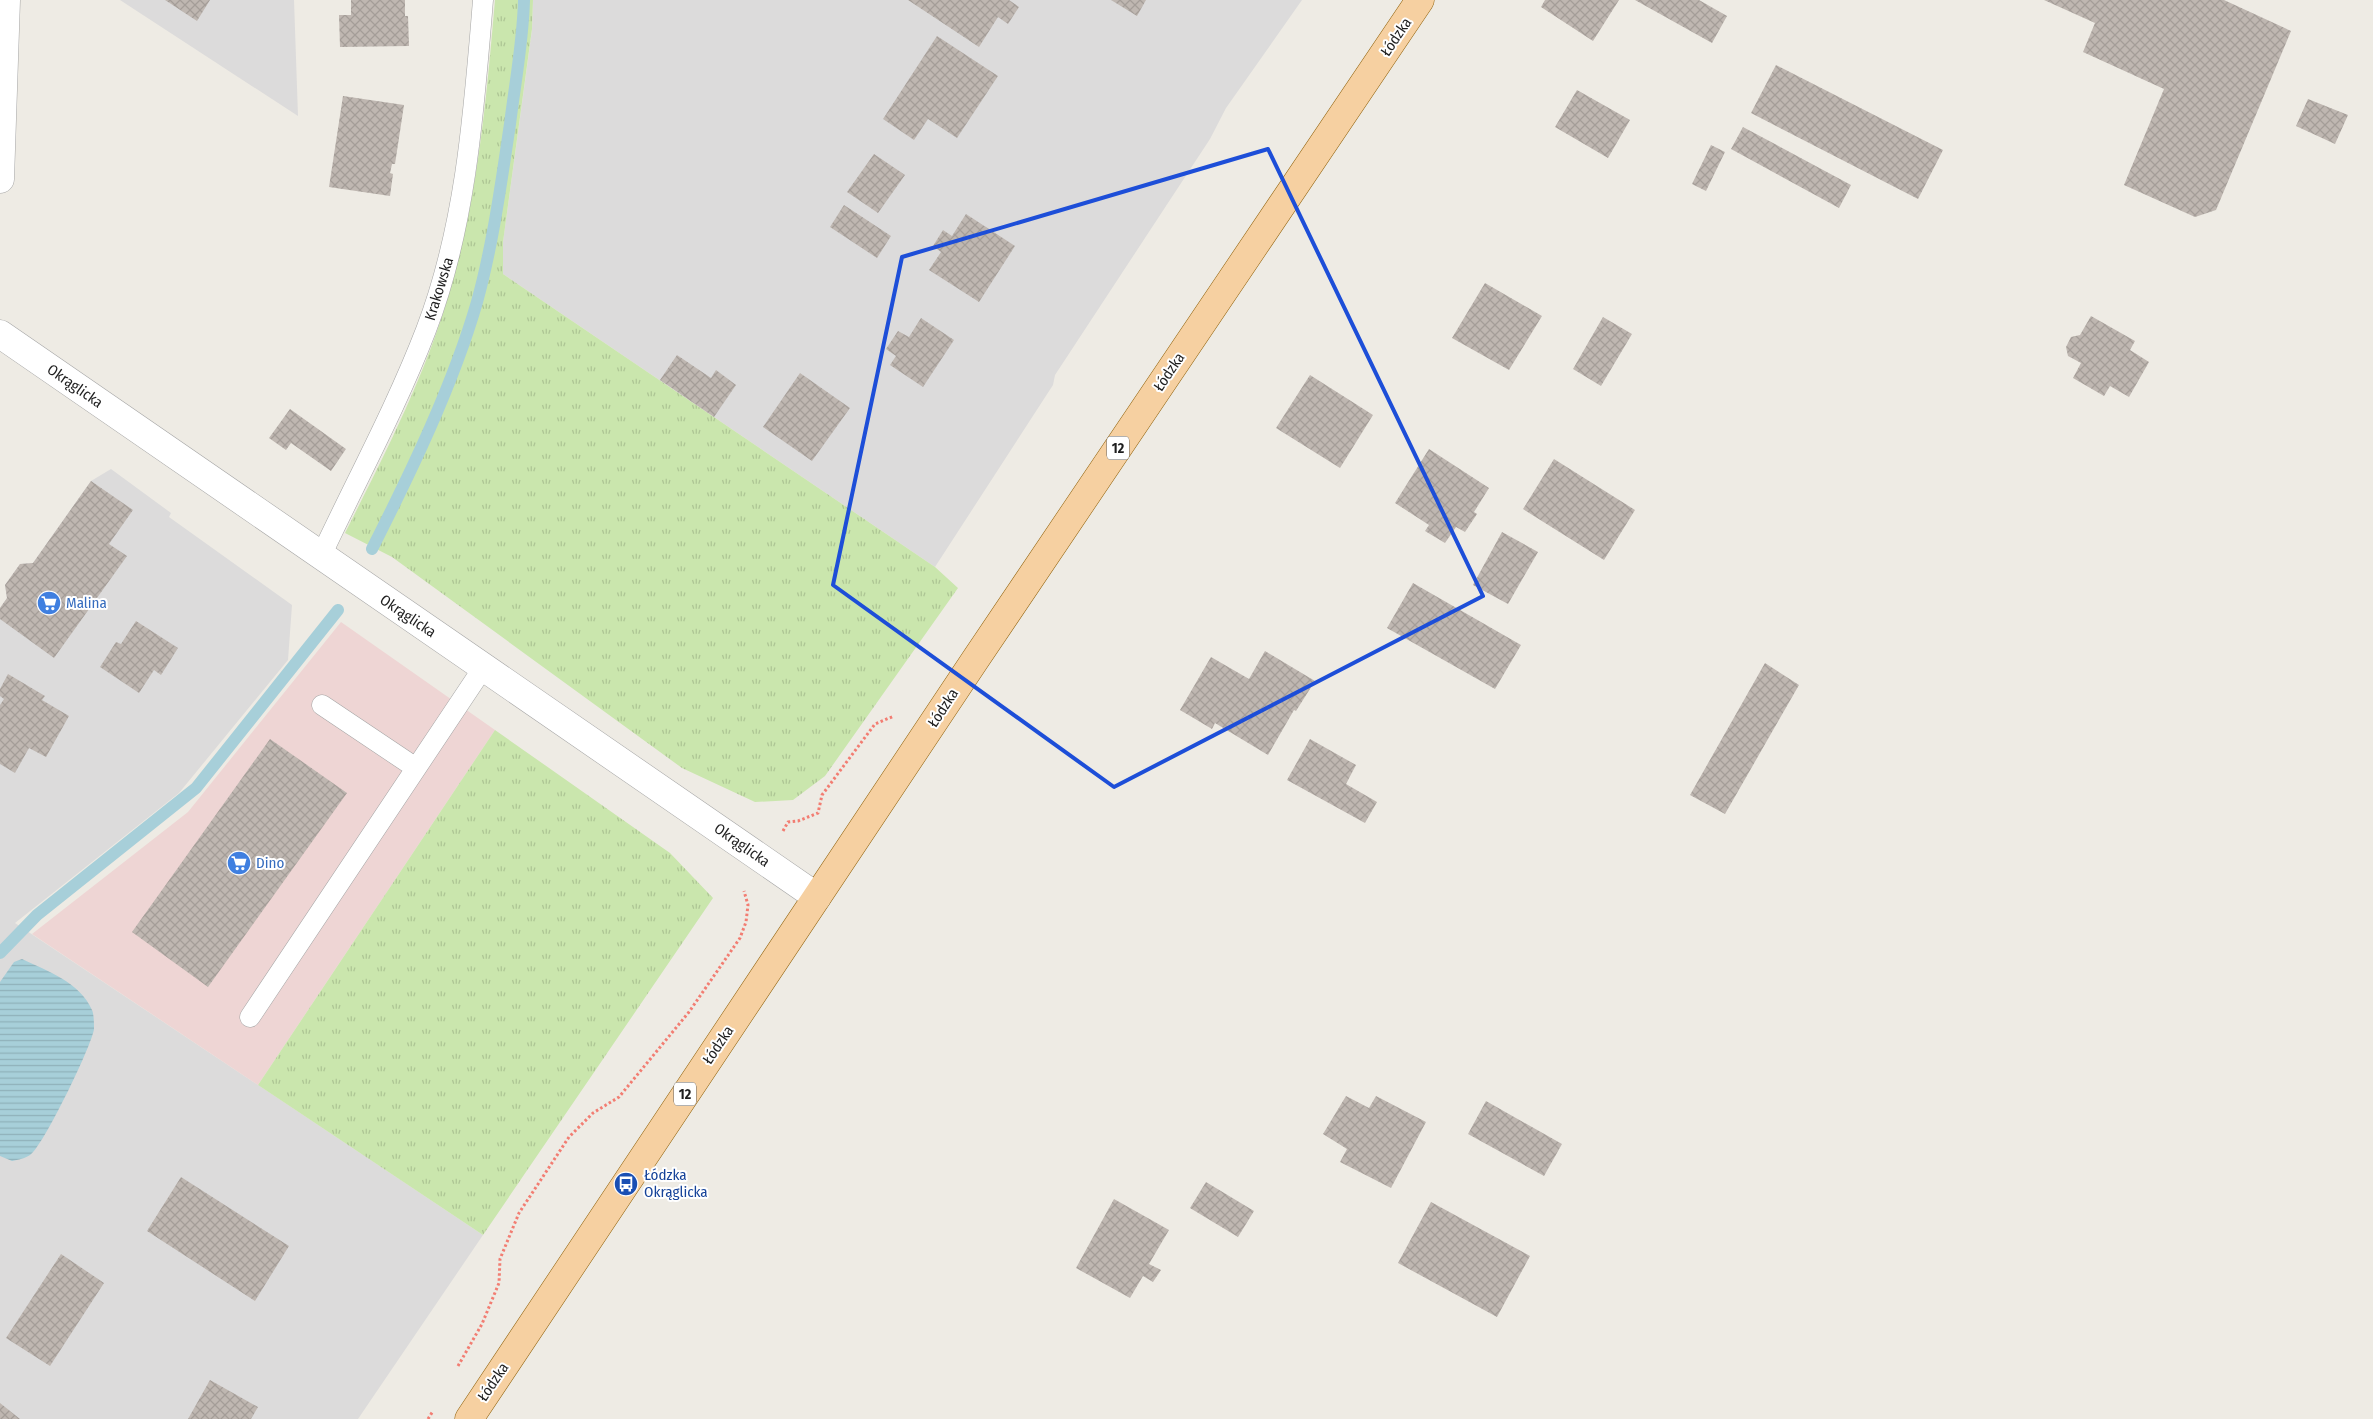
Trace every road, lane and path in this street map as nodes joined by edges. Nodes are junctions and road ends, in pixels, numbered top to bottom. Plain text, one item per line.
1 (6, 0) edge
2 (483, 0) edge
3 (1420, 0) edge
4 (0, 179) edge
5 (0, 334) edge
6 (321, 556) junction
7 (484, 668) junction
8 (322, 705) dead end
9 (899, 710) dead end
10 (416, 768) junction
11 (764, 860) junction
12 (816, 897) junction
13 (250, 1017) dead end
14 (458, 1367) dead end
15 (433, 1410) dead end
16 (428, 1419) edge
17 (469, 1419) edge

1 - 4 street
2 - 6 lane, Krakowska
3 - 12 main road, Łódzka / 12
5 - 6 street, Okrąglicka
6 - 7 street, Okrąglicka
7 - 10 lane
7 - 11 street, Okrąglicka
8 - 10 lane
9 - 11 path
10 - 13 lane
11 - 12 street, Okrąglicka
11 - 14 path
12 - 17 main road, Łódzka / 12
15 - 16 path

